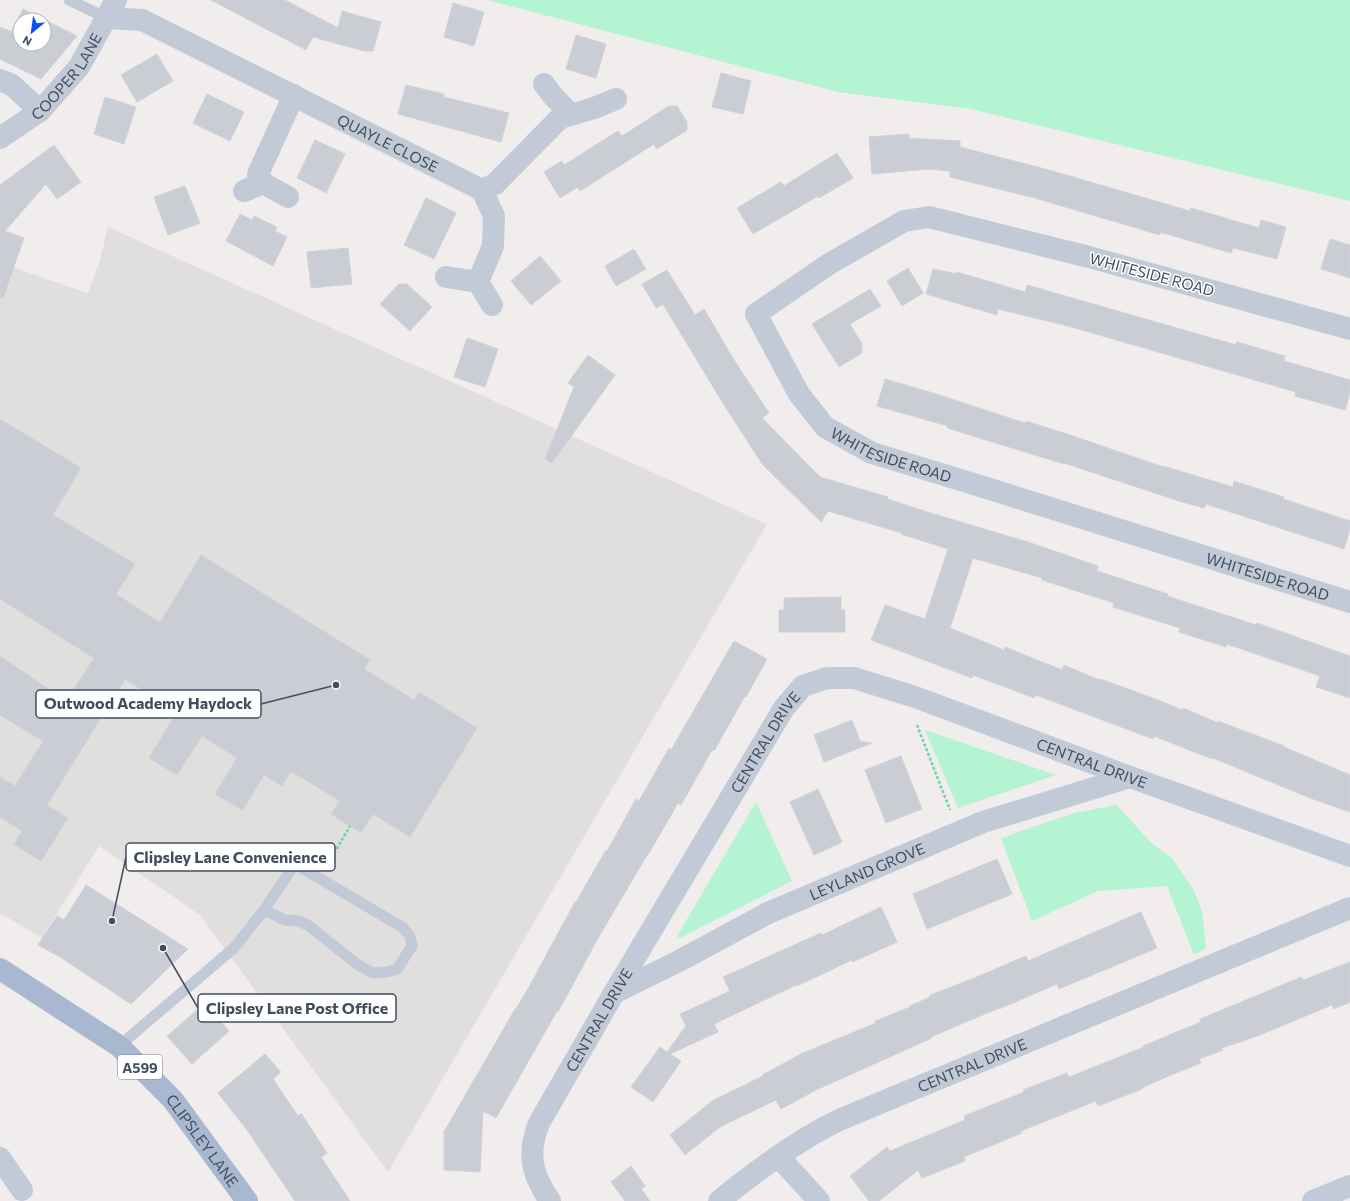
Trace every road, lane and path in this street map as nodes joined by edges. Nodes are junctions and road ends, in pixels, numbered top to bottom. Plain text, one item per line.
1 (69, 0) edge
2 (112, 9) edge
3 (0, 80) edge
4 (544, 84) dead end
5 (294, 95) junction
6 (616, 99) dead end
7 (40, 111) junction
8 (571, 115) junction
9 (0, 138) edge
10 (482, 190) junction
11 (288, 197) dead end
12 (446, 277) dead end
13 (478, 282) junction
14 (492, 305) dead end
15 (1350, 329) edge
16 (1350, 602) edge
17 (904, 694) junction
18 (1130, 777) junction
19 (960, 832) junction
20 (1350, 856) edge
21 (1350, 908) edge
22 (264, 910) junction
23 (0, 969) edge
24 (614, 993) junction
25 (119, 1046) junction
26 (778, 1156) junction
27 (0, 1158) edge
28 (1350, 1186) edge
29 (22, 1190) dead end
30 (247, 1201) edge
31 (550, 1201) edge
32 (720, 1201) edge
33 (819, 1201) edge
34 (1313, 1201) edge

1 - 2 lane
2 - 5 street, QUAYLE CLOSE
2 - 7 street, COOPER LANE
3 - 7 street
4 - 8 street
5 - 10 street, QUAYLE CLOSE
5 - 11 street
6 - 8 street
7 - 9 street, COOPER LANE
8 - 10 street
10 - 13 street
12 - 13 street
13 - 14 street
15 - 16 street, WHITESIDE ROAD
17 - 18 street, CENTRAL DRIVE
17 - 19 path
17 - 24 street, CENTRAL DRIVE
18 - 19 street, LEYLAND GROVE
18 - 20 street, CENTRAL DRIVE
19 - 24 street, LEYLAND GROVE
21 - 26 street, CENTRAL DRIVE
22 - 22 lane
22 - 25 lane
23 - 25 main road, CLIPSLEY LANE / A599
24 - 31 street, CENTRAL DRIVE
25 - 30 main road, CLIPSLEY LANE / A599
26 - 32 street, CENTRAL DRIVE
26 - 33 street
27 - 29 street
28 - 34 street

